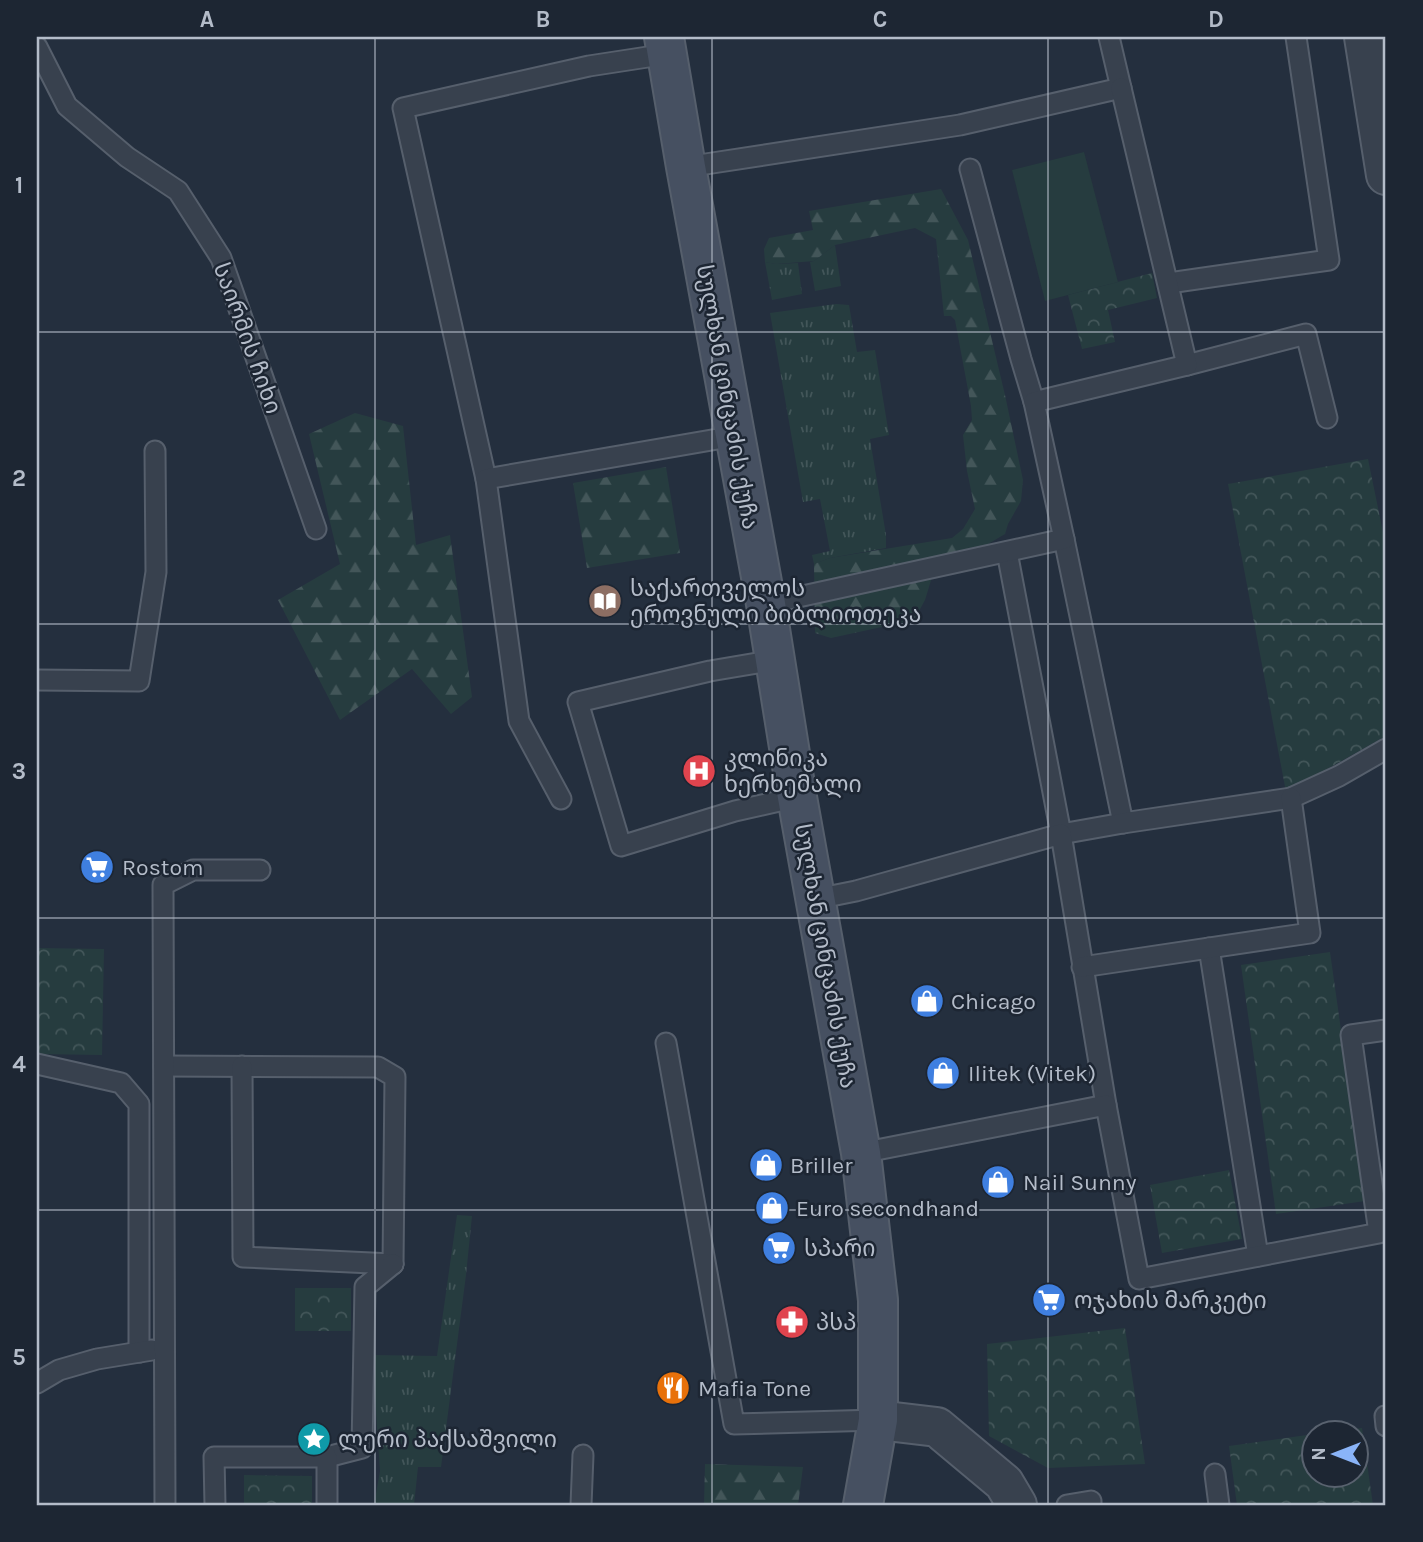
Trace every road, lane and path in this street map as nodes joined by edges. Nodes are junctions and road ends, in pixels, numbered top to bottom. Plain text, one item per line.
1 (1109, 37) edge
2 (1296, 37) edge
3 (1364, 37) edge
4 (666, 45) edge
5 (37, 47) edge
6 (1121, 88) junction
7 (686, 167) junction
8 (970, 169) dead end
9 (1386, 175) edge
10 (1169, 284) junction
11 (1187, 365) junction
12 (1034, 402) junction
13 (1327, 418) dead end
14 (736, 436) junction
15 (155, 450) dead end
16 (486, 479) junction
17 (316, 529) dead end
18 (1064, 540) junction
19 (1007, 552) junction
20 (766, 604) junction
21 (775, 660) junction
22 (37, 680) edge
23 (1386, 749) edge
24 (797, 797) junction
25 (1291, 797) junction
26 (561, 799) dead end
27 (1124, 823) junction
28 (1061, 834) junction
29 (260, 870) dead end
30 (816, 900) junction
31 (1209, 948) junction
32 (1082, 967) junction
33 (1386, 1030) edge
34 (666, 1043) dead end
35 (37, 1064) edge
36 (164, 1066) junction
37 (242, 1066) junction
38 (1106, 1105) junction
39 (862, 1153) junction
40 (1258, 1256) junction
41 (393, 1264) junction
42 (164, 1348) junction
43 (139, 1352) junction
44 (37, 1383) edge
45 (878, 1420) junction
46 (583, 1455) dead end
47 (327, 1457) junction
48 (1215, 1474) dead end
49 (165, 1505) edge
50 (215, 1505) edge
51 (327, 1505) edge
52 (581, 1505) edge
53 (863, 1505) edge
54 (1017, 1505) edge
55 (1067, 1505) edge
56 (1091, 1505) edge
57 (1219, 1505) edge

1 - 6 lane
2 - 10 lane
3 - 9 street
4 - 7 main road, სულხან ცინცაძის ქუჩა
4 - 16 lane
5 - 17 lane, საირმის ჩიხი
6 - 7 lane
6 - 10 lane
7 - 14 main road, სულხან ცინცაძის ქუჩა
8 - 12 lane
10 - 11 lane
11 - 12 lane
11 - 13 lane
12 - 18 lane
14 - 16 lane
14 - 20 main road, სულხან ცინცაძის ქუჩა
15 - 22 lane
16 - 26 lane
18 - 19 lane
18 - 27 lane
19 - 20 lane
19 - 28 lane
20 - 21 main road, სულხან ცინცაძის ქუჩა
21 - 24 main road, სულხან ცინცაძის ქუჩა
21 - 24 lane
23 - 25 lane
24 - 30 main road, სულხან ცინცაძის ქუჩა
25 - 27 lane
25 - 31 lane
27 - 28 lane
28 - 30 lane
28 - 32 lane
29 - 36 lane
30 - 39 main road, სულხან ცინცაძის ქუჩა
31 - 32 lane
31 - 40 lane
32 - 38 lane
33 - 40 lane
34 - 45 lane
35 - 43 lane
36 - 37 lane
36 - 42 lane
37 - 41 lane
37 - 41 lane
38 - 39 lane
38 - 40 lane
39 - 45 main road, სულხან ცინცაძის ქუჩა
41 - 47 lane
42 - 43 lane
42 - 49 lane
43 - 44 lane
45 - 53 main road, სულხან ცინცაძის ქუჩა
45 - 54 street
46 - 52 lane
47 - 50 lane
47 - 51 lane
48 - 57 lane
55 - 56 lane

